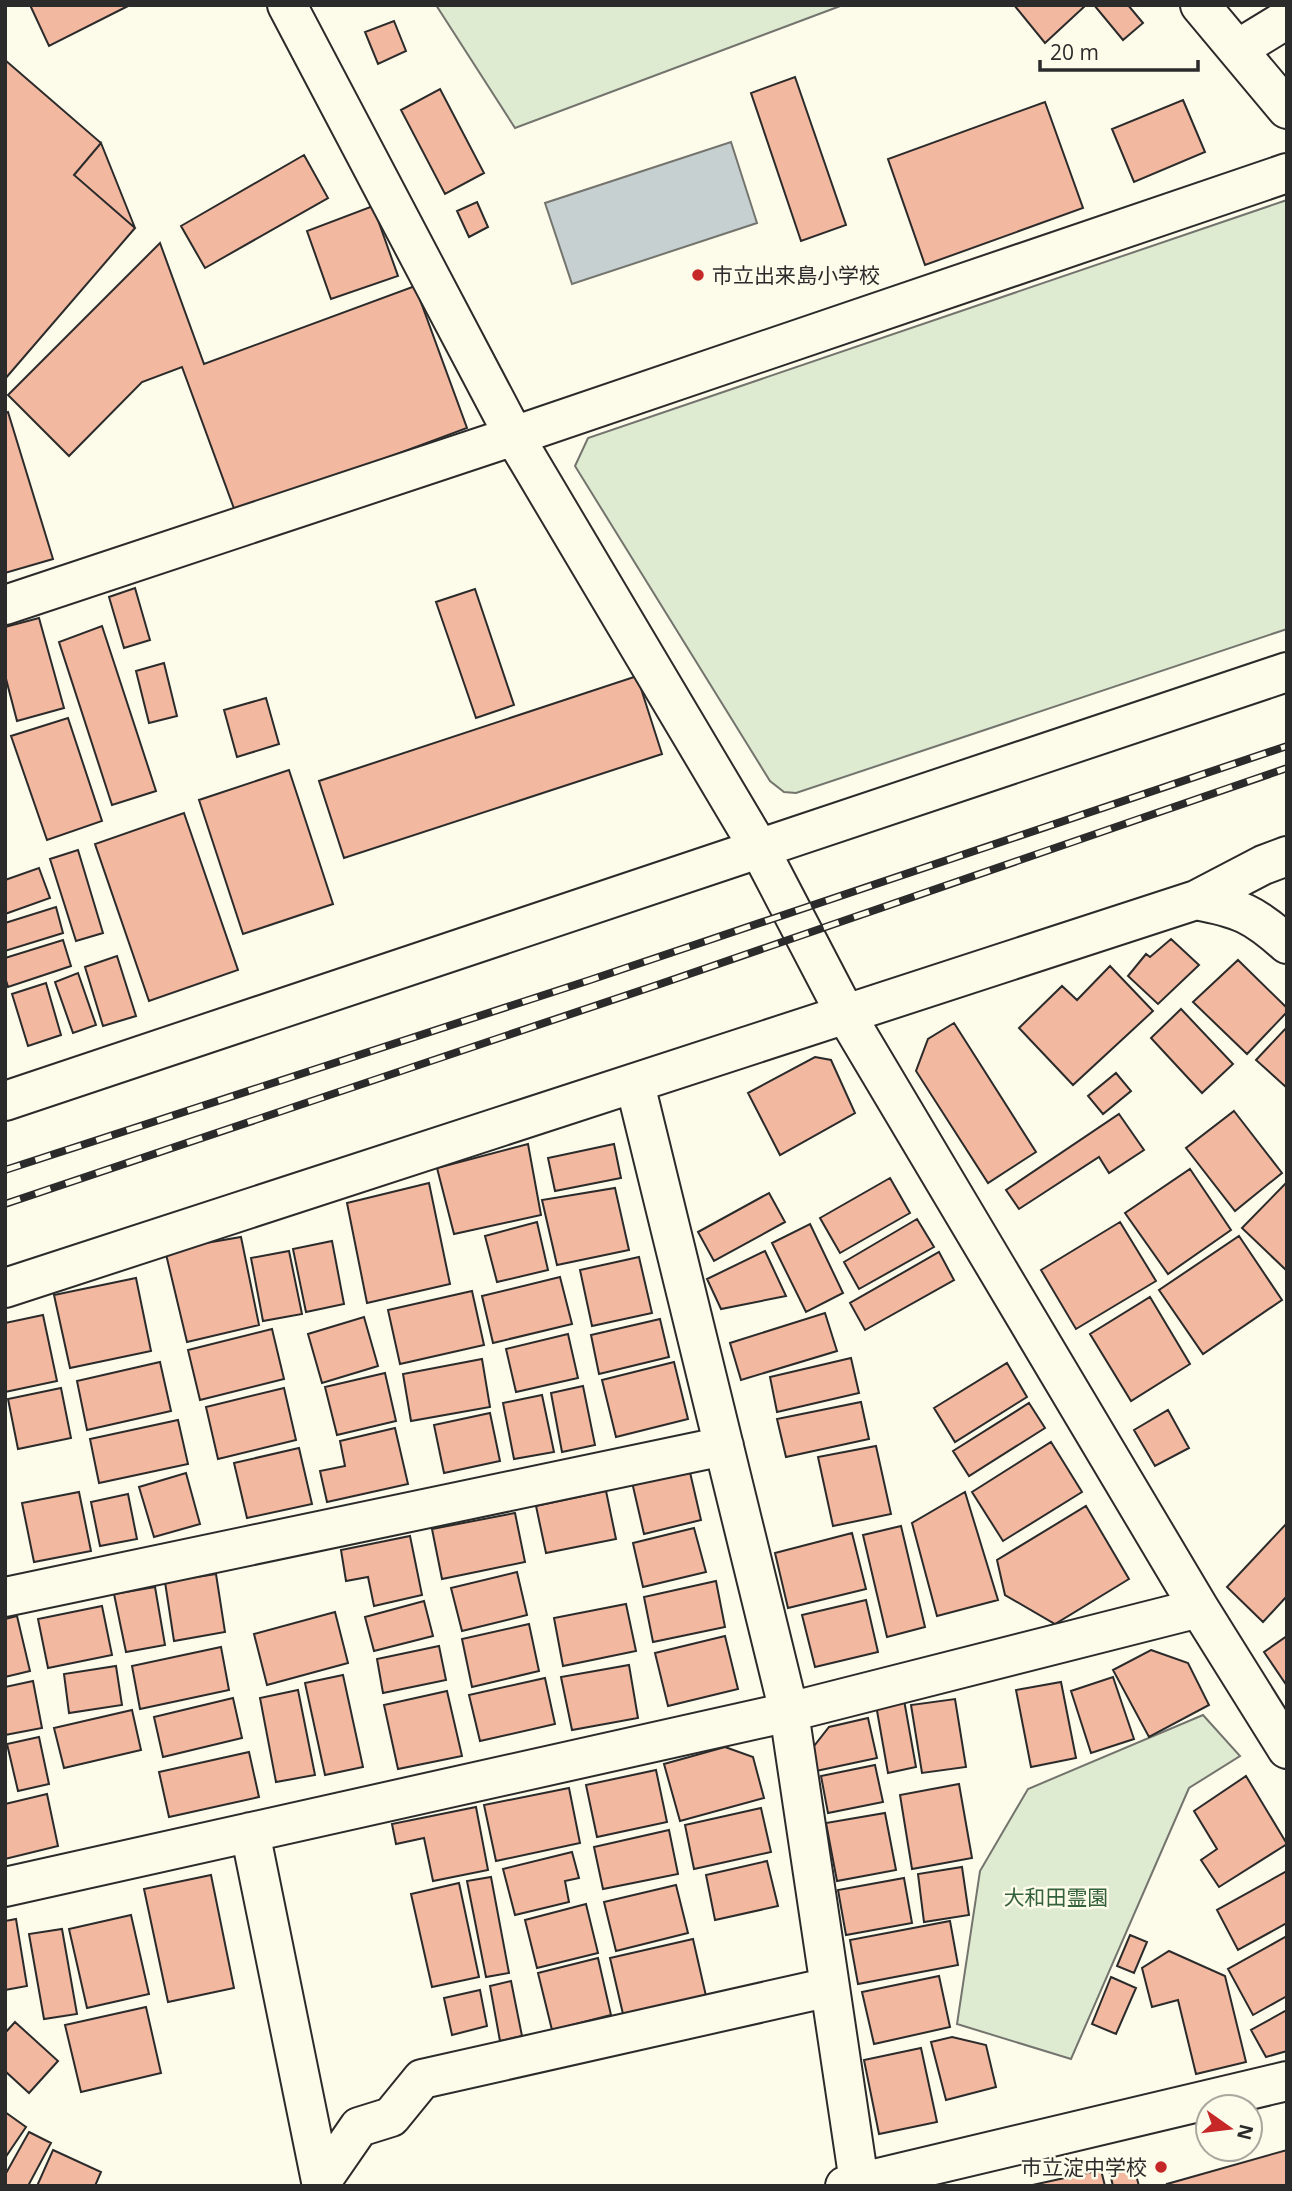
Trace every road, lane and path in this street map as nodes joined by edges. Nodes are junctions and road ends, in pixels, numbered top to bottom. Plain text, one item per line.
1 (287, 5) edge
2 (1200, 5) edge
3 (1287, 19) edge
4 (1238, 49) junction
5 (1287, 108) edge
6 (1287, 173) edge
7 (514, 436) junction
8 (5, 605) edge
9 (1287, 672) edge
10 (760, 850) junction
11 (1287, 856) edge
12 (1196, 900) junction
13 (1287, 944) edge
14 (846, 1015) junction
15 (635, 1084) junction
16 (5, 1101) edge
17 (5, 1288) edge
18 (724, 1446) junction
19 (5, 1597) edge
20 (1199, 1608) junction
21 (789, 1712) junction
22 (1287, 1749) edge
23 (250, 1832) junction
24 (5, 1887) edge
25 (830, 1987) junction
26 (1287, 2081) edge
27 (321, 2184) edge
28 (852, 2184) edge

1 - 7 street
2 - 4 street
3 - 4 street
4 - 5 street
6 - 7 street
7 - 8 street
7 - 10 street
9 - 10 street
10 - 14 street
10 - 16 street
11 - 12 street
12 - 13 street
12 - 14 street
14 - 15 street
14 - 20 street
15 - 17 street
15 - 18 street
18 - 19 street
18 - 21 street
20 - 21 street
20 - 22 street
21 - 23 street
21 - 25 street
23 - 24 street
23 - 27 street
25 - 27 street
25 - 28 street
26 - 28 street

